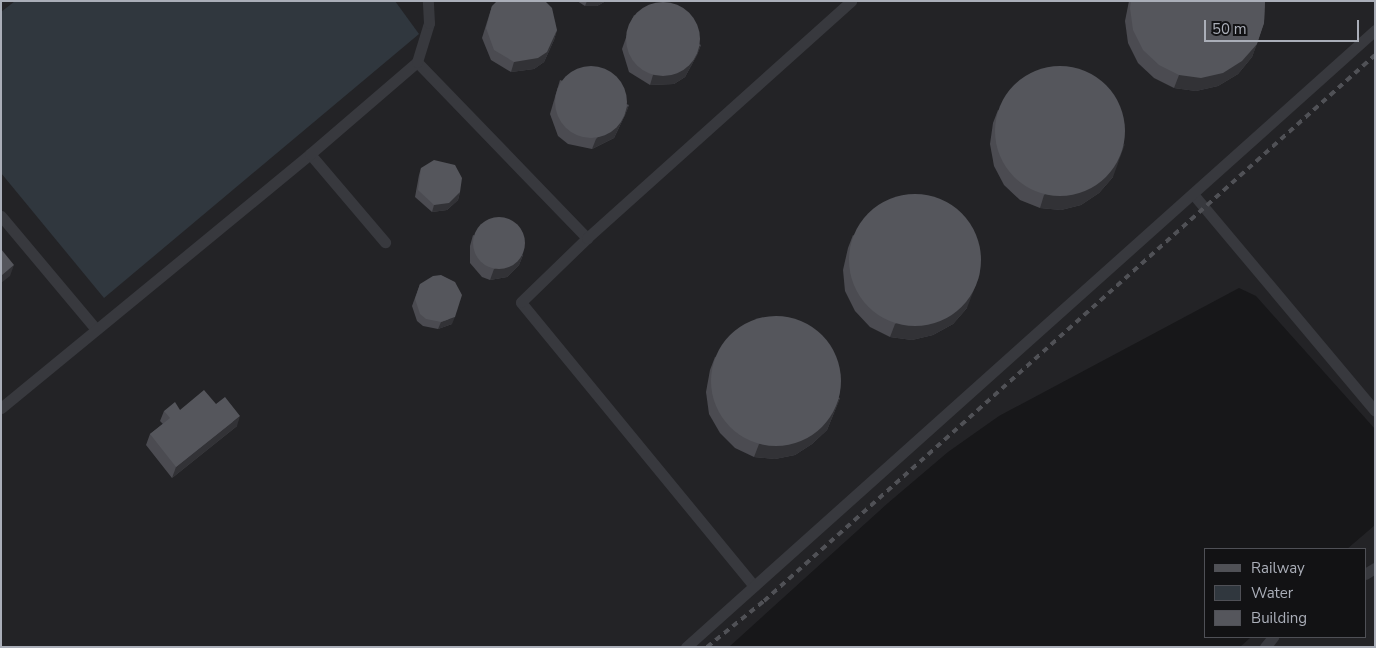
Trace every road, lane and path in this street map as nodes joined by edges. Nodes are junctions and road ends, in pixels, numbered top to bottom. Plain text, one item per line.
1 (428, 1) edge
2 (851, 1) edge
3 (1375, 30) edge
4 (417, 62) junction
5 (310, 154) junction
6 (1193, 194) junction
7 (1, 216) edge
8 (587, 238) junction
9 (385, 242) dead end
10 (95, 328) junction
11 (1, 408) edge
12 (1375, 412) edge
13 (754, 586) junction
14 (686, 647) edge

1 - 4 lane
2 - 8 lane
3 - 6 lane
4 - 5 lane
4 - 8 lane
5 - 9 lane
5 - 10 lane
6 - 12 lane
6 - 13 lane
7 - 10 lane
8 - 13 lane
10 - 11 lane
13 - 14 lane

